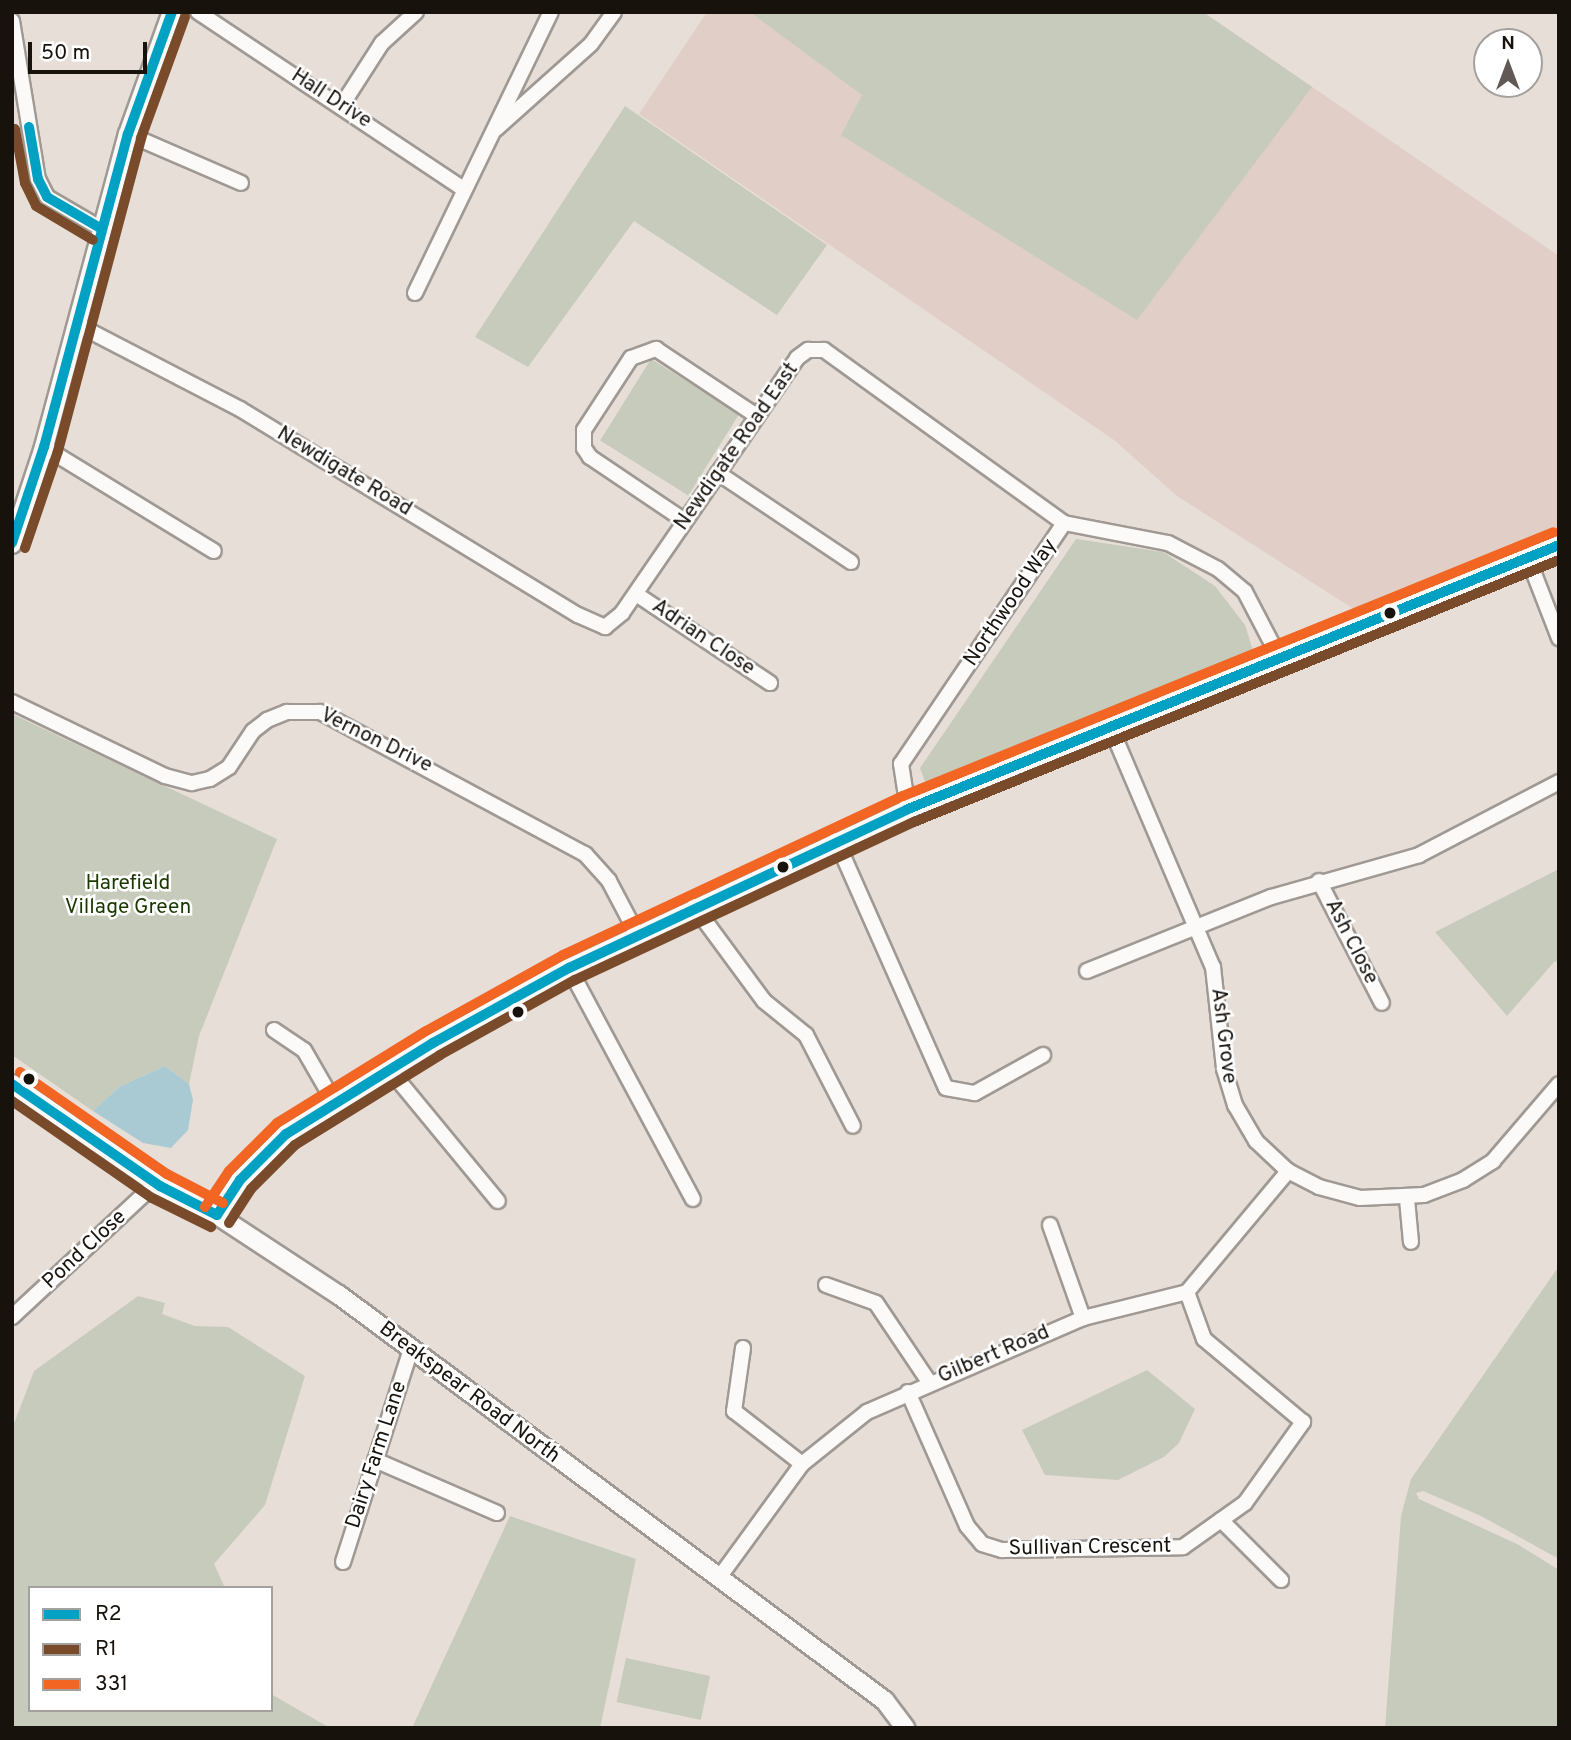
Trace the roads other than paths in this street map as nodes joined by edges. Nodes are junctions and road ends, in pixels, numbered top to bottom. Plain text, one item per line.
1 (172, 12) edge
2 (198, 12) edge
3 (416, 12) edge
4 (551, 12) edge
5 (614, 12) edge
6 (12, 21) edge
7 (342, 105) junction
8 (128, 134) junction
9 (489, 135) junction
10 (240, 183) dead end
11 (462, 188) junction
12 (100, 229) junction
13 (415, 293) dead end
14 (78, 325) junction
15 (757, 416) junction
16 (44, 447) junction
17 (718, 473) junction
18 (685, 522) junction
19 (1065, 523) junction
20 (12, 544) edge
21 (1559, 545) edge
22 (214, 551) dead end
23 (1528, 558) junction
24 (851, 562) dead end
25 (636, 594) junction
26 (605, 627) joint
27 (1559, 638) edge
28 (1279, 657) junction
29 (770, 683) dead end
30 (12, 702) edge
31 (1110, 726) junction
32 (1559, 782) edge
33 (908, 809) junction
34 (835, 840) junction
35 (1319, 881) junction
36 (695, 906) junction
37 (1197, 926) junction
38 (637, 934) junction
39 (569, 968) junction
40 (1087, 971) dead end
41 (1382, 1003) dead end
42 (274, 1030) dead end
43 (1043, 1055) dead end
44 (389, 1069) junction
45 (12, 1084) edge
46 (1559, 1084) edge
47 (334, 1102) junction
48 (853, 1126) dead end
49 (1287, 1171) junction
50 (156, 1183) junction
51 (693, 1199) dead end
52 (1407, 1199) junction
53 (498, 1201) dead end
54 (217, 1215) junction
55 (1050, 1225) dead end
56 (1411, 1242) dead end
57 (827, 1285) dead end
58 (1187, 1292) junction
59 (12, 1317) edge
60 (1083, 1318) junction
61 (743, 1348) dead end
62 (411, 1349) junction
63 (929, 1382) junction
64 (908, 1392) junction
65 (375, 1460) junction
66 (803, 1464) junction
67 (497, 1513) dead end
68 (1221, 1520) junction
69 (343, 1562) dead end
70 (721, 1576) junction
71 (1281, 1580) dead end
72 (905, 1728) edge

1 - 8 street
2 - 7 street, Hall Drive
3 - 7 street
4 - 9 street
5 - 9 street
6 - 12 street
7 - 11 street, Hall Drive
8 - 10 street
8 - 12 street
9 - 11 street
11 - 13 street
12 - 14 street
14 - 16 street
14 - 26 street, Newdigate Road
15 - 17 street, Newdigate Road East
15 - 18 street
15 - 19 street, Newdigate Road East
16 - 20 street
16 - 22 street
17 - 18 street, Newdigate Road East
17 - 24 street
18 - 25 street, Newdigate Road East
19 - 28 street, Northwood Way
19 - 33 street, Northwood Way
21 - 23 street
23 - 27 street
23 - 28 street
25 - 26 street, Newdigate Road East
25 - 29 street, Adrian Close
28 - 31 street
30 - 38 street, Vernon Drive
31 - 33 street
31 - 37 street, Ash Grove
32 - 35 street
33 - 34 street
34 - 36 street
34 - 43 street
35 - 37 street
35 - 41 street, Ash Close
36 - 38 street
36 - 48 street
37 - 40 street
37 - 49 street, Ash Grove
38 - 39 street
39 - 44 street
39 - 51 street
42 - 47 street
44 - 47 street
44 - 53 street
45 - 50 street, Breakspear Road North
46 - 52 street, Ash Grove
47 - 54 street
49 - 52 street, Ash Grove
49 - 58 street
50 - 54 street, Breakspear Road North
50 - 59 street, Pond Close
52 - 56 street
54 - 62 street, Breakspear Road North
55 - 60 street
57 - 63 street
58 - 60 street, Gilbert Road
58 - 68 street, Sullivan Crescent
60 - 63 street, Gilbert Road
61 - 66 street
62 - 65 street, Dairy Farm Lane
62 - 70 street, Breakspear Road North
63 - 64 street, Gilbert Road
64 - 66 street, Gilbert Road
64 - 68 street, Sullivan Crescent
65 - 67 street
65 - 69 street, Dairy Farm Lane
66 - 70 street, Gilbert Road
68 - 71 street
70 - 72 street, Breakspear Road North

